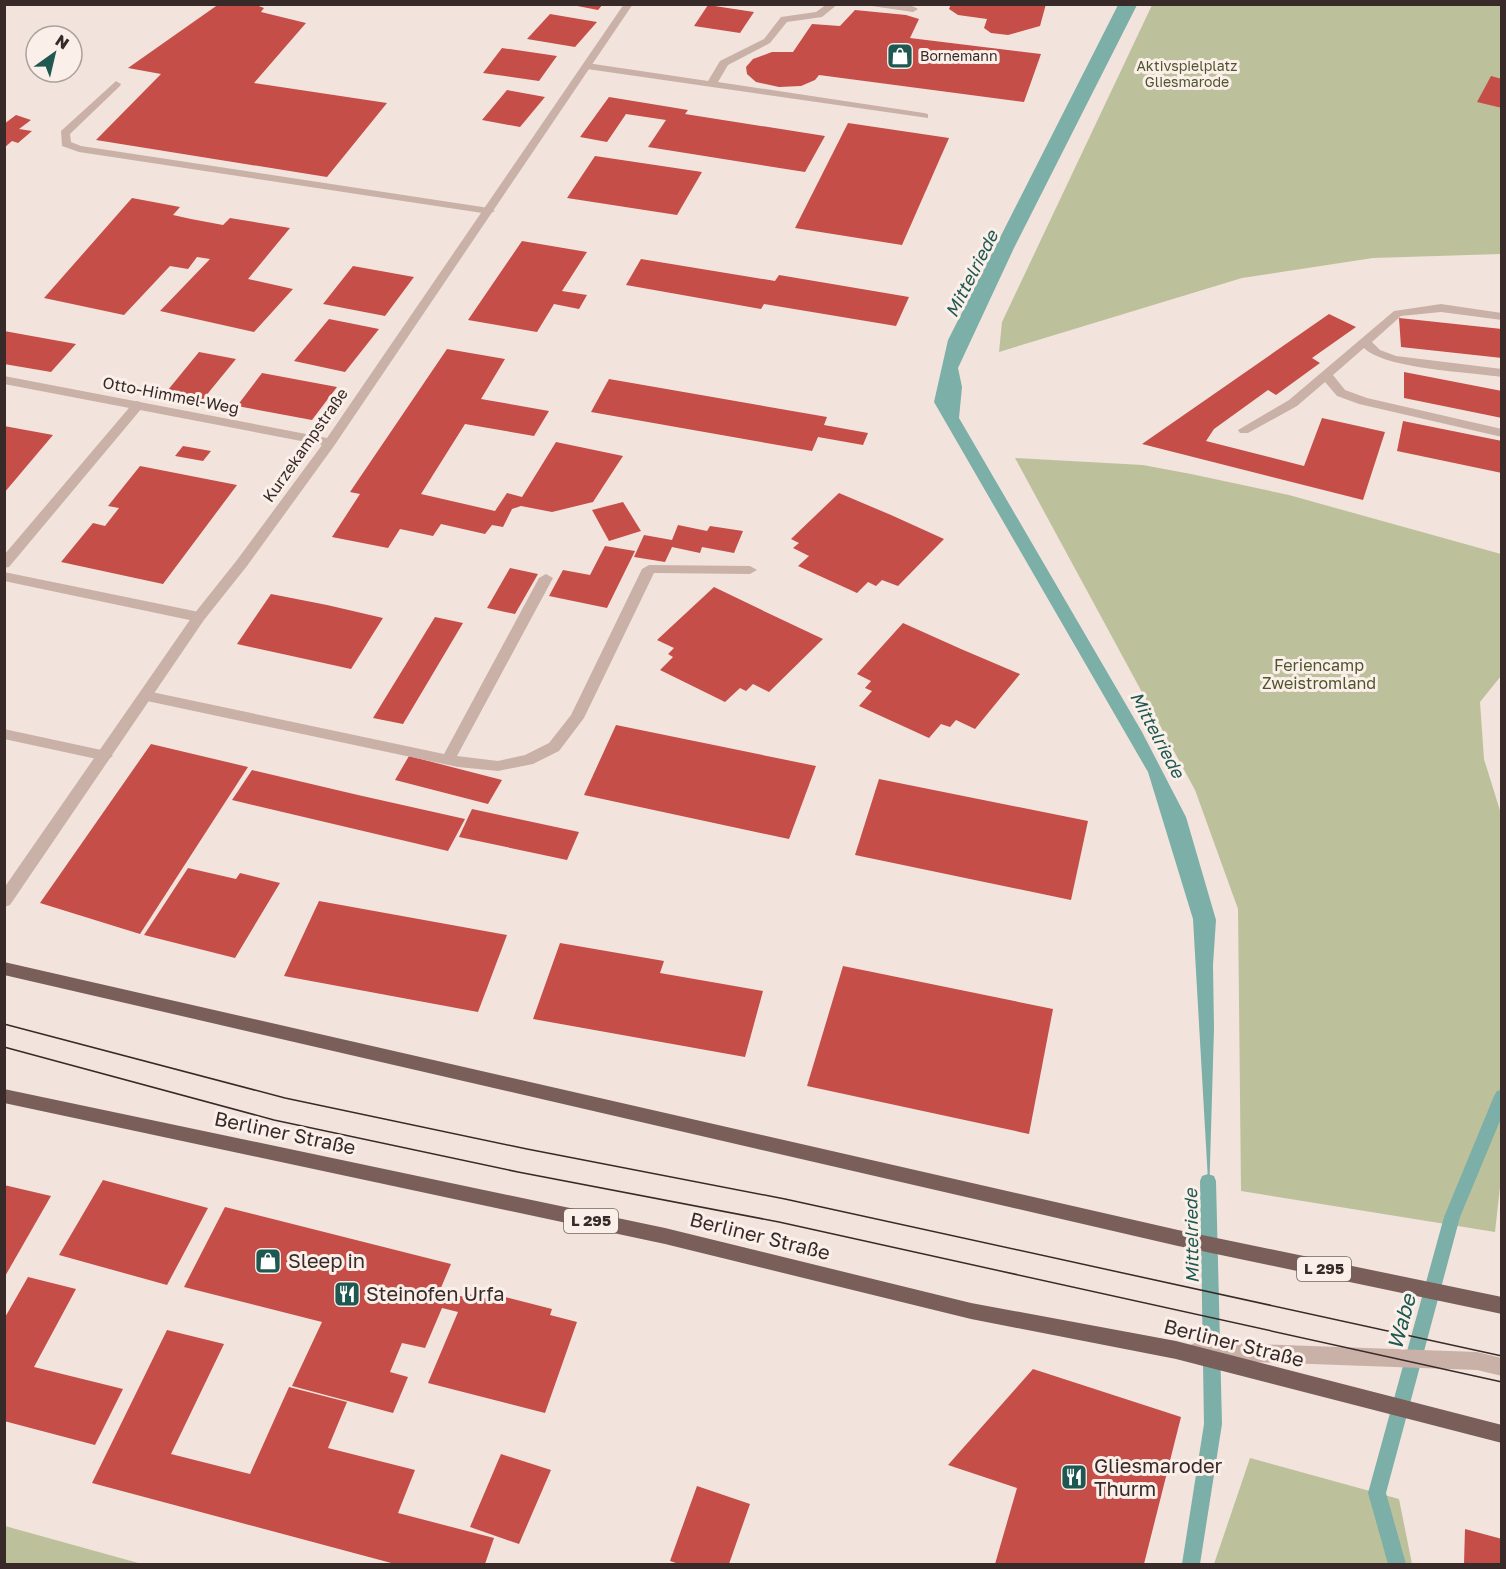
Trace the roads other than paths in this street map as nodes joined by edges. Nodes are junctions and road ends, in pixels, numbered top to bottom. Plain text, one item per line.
1 (629, 4) edge
2 (834, 4) edge
3 (862, 4) edge
4 (913, 9) dead end
5 (587, 66) junction
6 (116, 84) dead end
7 (711, 86) junction
8 (924, 116) dead end
9 (489, 211) junction
10 (1502, 317) edge
11 (1365, 342) junction
12 (1502, 373) edge
13 (1326, 375) junction
14 (4, 380) edge
15 (138, 405) junction
16 (1244, 430) dead end
17 (1502, 433) edge
18 (330, 443) junction
19 (4, 564) edge
20 (750, 570) dead end
21 (4, 576) edge
22 (546, 578) dead end
23 (199, 617) junction
24 (147, 696) junction
25 (4, 734) edge
26 (106, 756) junction
27 (448, 760) junction
28 (4, 901) edge
29 (4, 968) edge
30 (4, 1096) edge
31 (1502, 1306) edge
32 (1176, 1350) junction
33 (1502, 1367) edge
34 (1502, 1434) edge

1 - 5 street, Kurzekampstraße
2 - 7 street
3 - 4 street
5 - 7 street
5 - 9 street, Kurzekampstraße
6 - 9 street
7 - 8 street
9 - 18 street, Kurzekampstraße
10 - 11 street
11 - 12 street
11 - 13 street
13 - 16 street
13 - 17 street
14 - 15 street, Otto-Himmel-Weg
15 - 18 street, Otto-Himmel-Weg
15 - 19 street
18 - 23 street, Kurzekampstraße
20 - 27 street
21 - 23 street
22 - 27 street
23 - 24 street, Kurzekampstraße
24 - 26 street, Kurzekampstraße
24 - 27 street
25 - 26 street
26 - 28 street, Kurzekampstraße
29 - 31 main road, L 295
30 - 32 main road, Berliner Straße / L 295
32 - 33 street
32 - 34 main road, Berliner Straße / L 295

